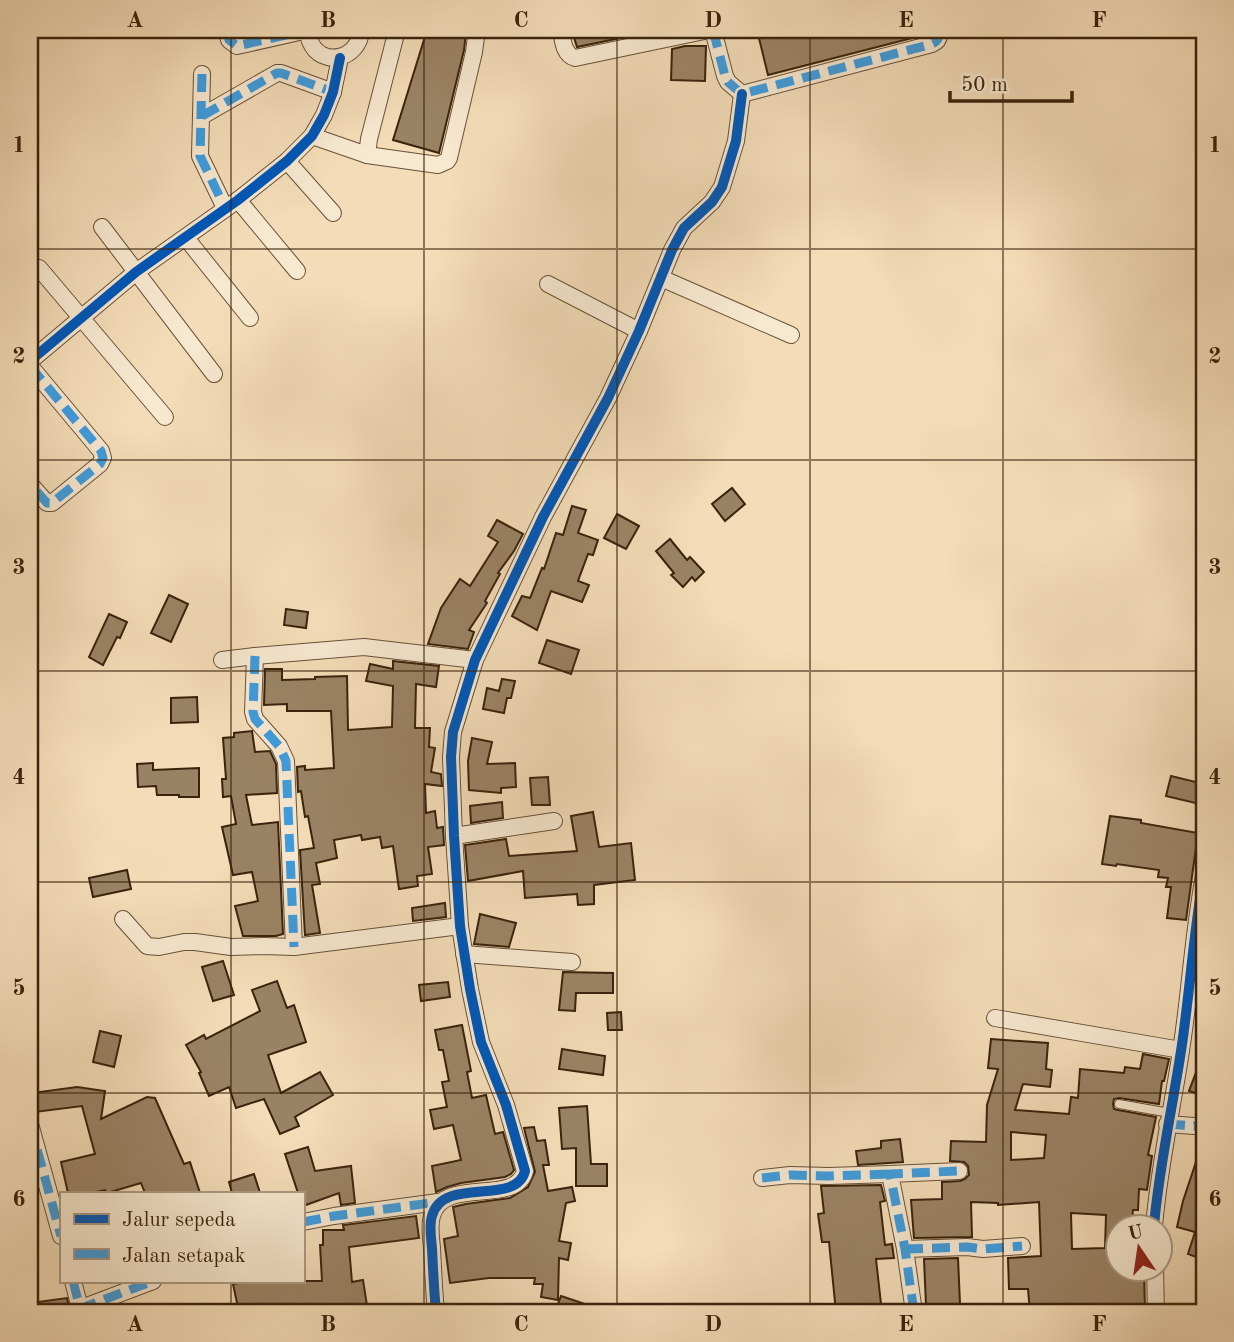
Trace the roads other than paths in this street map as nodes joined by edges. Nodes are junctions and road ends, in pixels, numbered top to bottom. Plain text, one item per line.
1 (227, 30) edge
2 (308, 30) edge
3 (361, 30) edge
4 (397, 30) edge
5 (477, 30) edge
6 (561, 30) edge
7 (711, 30) edge
8 (938, 30) edge
9 (340, 58) junction
10 (201, 74) dead end
11 (333, 92) junction
12 (742, 94) junction
13 (202, 116) junction
14 (312, 136) junction
15 (367, 155) junction
16 (287, 161) junction
17 (231, 204) junction
18 (333, 213) dead end
19 (102, 227) dead end
20 (186, 238) junction
21 (39, 268) dead end
22 (297, 271) dead end
23 (136, 272) junction
24 (661, 278) junction
25 (548, 284) dead end
26 (80, 318) junction
27 (250, 318) dead end
28 (639, 331) junction
29 (791, 335) dead end
30 (30, 361) edge
31 (30, 366) edge
32 (214, 374) dead end
33 (165, 417) dead end
34 (30, 484) edge
35 (255, 656) junction
36 (222, 660) dead end
37 (475, 660) junction
38 (554, 821) dead end
39 (454, 836) junction
40 (1204, 876) edge
41 (123, 919) dead end
42 (460, 926) junction
43 (294, 947) junction
44 (464, 954) junction
45 (572, 962) dead end
46 (995, 1018) dead end
47 (1181, 1050) junction
48 (1119, 1104) dead end
49 (1169, 1118) junction
50 (30, 1124) edge
51 (1204, 1124) edge
52 (959, 1171) dead end
53 (890, 1174) junction
54 (762, 1178) dead end
55 (438, 1202) junction
56 (1155, 1212) edge
57 (304, 1222) edge
58 (60, 1232) edge
59 (1023, 1246) dead end
60 (905, 1250) junction
61 (73, 1282) edge
62 (150, 1282) edge
63 (1155, 1282) edge
64 (81, 1312) edge
65 (436, 1312) edge
66 (914, 1312) edge
67 (1156, 1312) edge

1 - 2 street
2 - 9 street
3 - 9 street
4 - 15 street
5 - 15 street
6 - 7 street
7 - 12 street
8 - 12 street
9 - 11 street
10 - 13 street
11 - 13 street
11 - 14 street
12 - 24 street
13 - 17 street
14 - 15 street
14 - 16 street
16 - 17 street
16 - 18 street
17 - 20 street
17 - 22 street
19 - 23 street
20 - 23 street
20 - 27 street
21 - 26 street
23 - 26 street
23 - 32 street
24 - 28 street
24 - 29 street
25 - 28 street
26 - 30 street
26 - 33 street
28 - 37 street
31 - 34 street
35 - 36 street
35 - 37 street
35 - 43 street
37 - 39 street
38 - 39 street
39 - 42 street
40 - 47 street
41 - 43 street
42 - 43 street
42 - 44 street
44 - 45 street
44 - 55 street
46 - 47 street
47 - 49 street
48 - 49 lane
49 - 51 street
49 - 56 street
50 - 58 street
52 - 53 street
53 - 54 street
53 - 60 street
55 - 57 street
55 - 65 street
59 - 60 street
60 - 66 street
61 - 64 street
62 - 64 street
63 - 67 street

